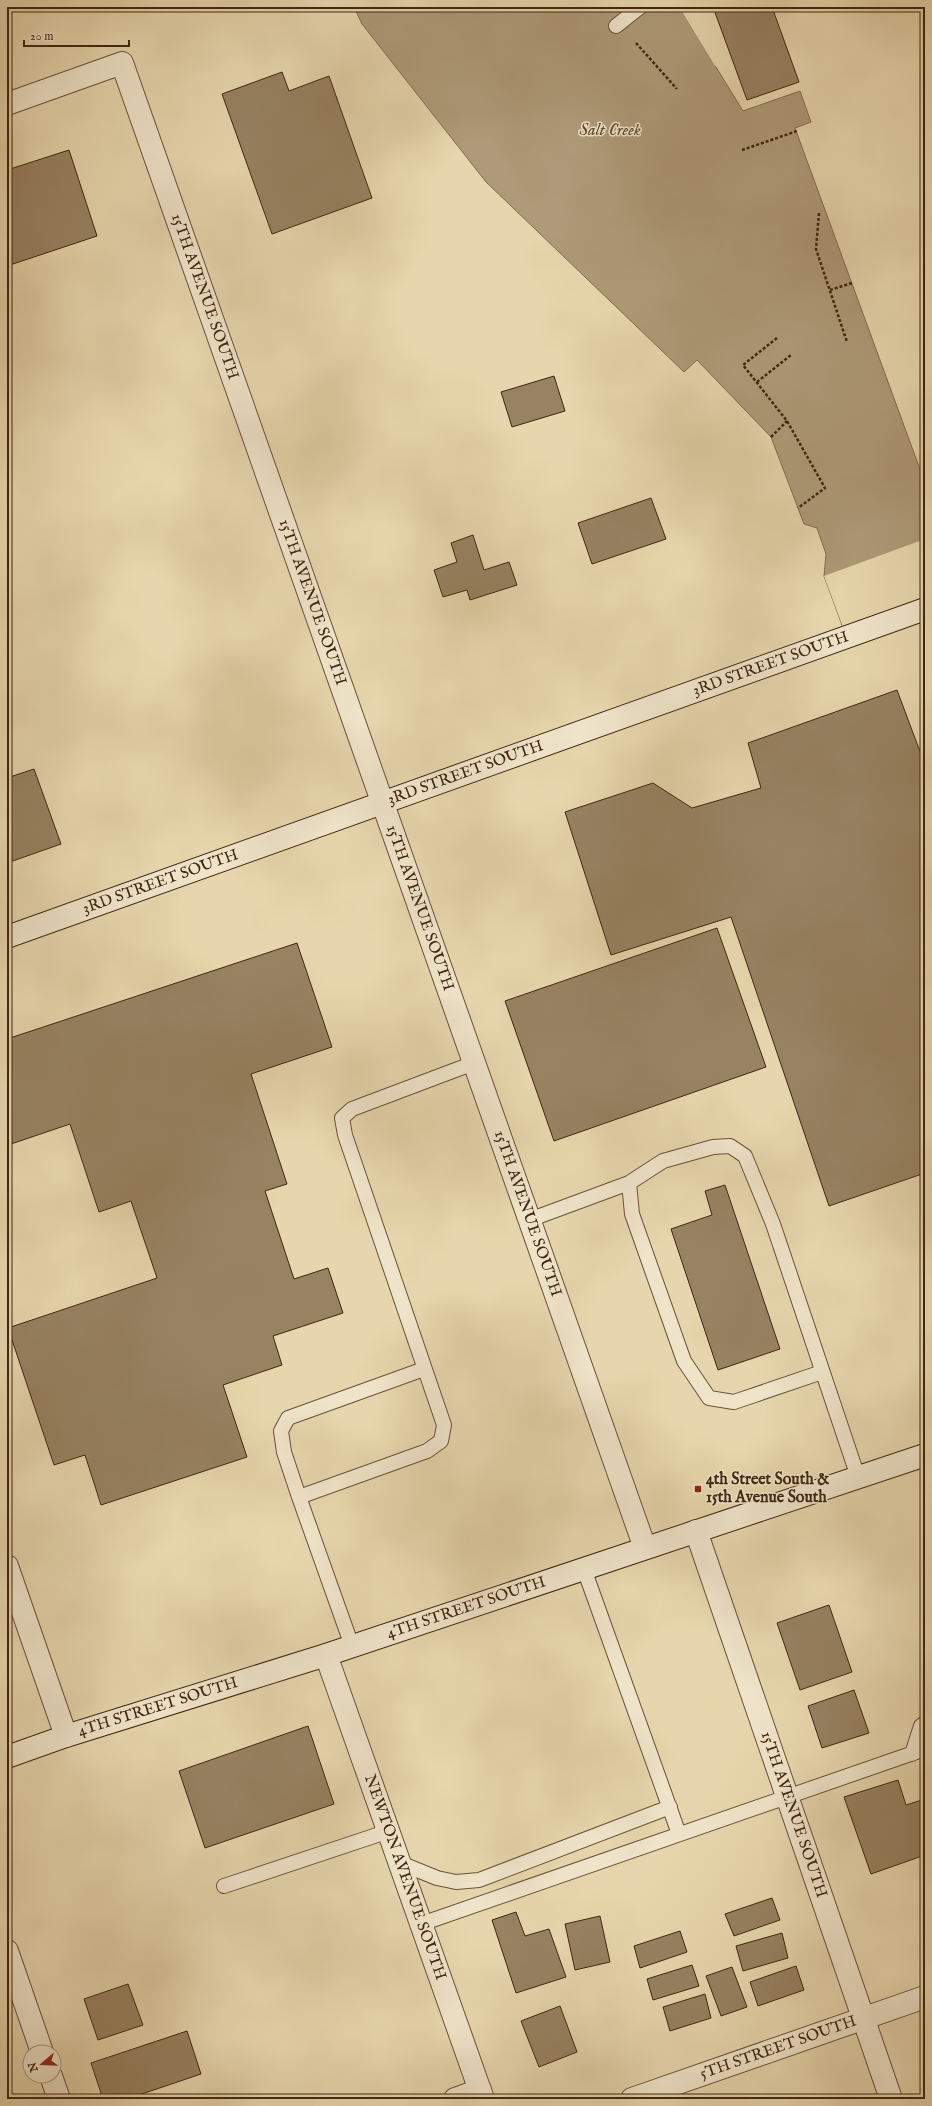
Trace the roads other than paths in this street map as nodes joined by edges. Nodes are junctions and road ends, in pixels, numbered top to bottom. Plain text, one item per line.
1 (640, 7) edge
2 (616, 26) dead end
3 (7, 104) edge
4 (925, 609) edge
5 (382, 802) junction
6 (7, 937) edge
7 (474, 1063) junction
8 (629, 1183) junction
9 (529, 1220) junction
10 (424, 1369) junction
11 (822, 1372) junction
12 (925, 1455) edge
13 (858, 1477) junction
14 (299, 1497) junction
15 (696, 1531) junction
16 (645, 1548) junction
17 (7, 1566) edge
18 (584, 1569) junction
19 (352, 1646) junction
20 (326, 1655) junction
21 (925, 1723) edge
22 (66, 1736) junction
23 (918, 1751) edge
24 (7, 1757) edge
25 (787, 1796) junction
26 (670, 1807) junction
27 (389, 1831) junction
28 (679, 1834) junction
29 (400, 1863) junction
30 (224, 1886) dead end
31 (421, 1924) junction
32 (7, 1951) edge
33 (925, 1997) edge
34 (863, 2018) junction
35 (39, 2044) edge
36 (54, 2084) edge
37 (482, 2095) edge
38 (59, 2099) edge
39 (455, 2099) edge
40 (632, 2099) edge
41 (891, 2099) edge

1 - 2 lane
3 - 5 street, 15TH AVENUE SOUTH
4 - 5 street, 3RD STREET SOUTH
5 - 6 street, 3RD STREET SOUTH
5 - 7 street, 15TH AVENUE SOUTH
7 - 9 street, 15TH AVENUE SOUTH
7 - 10 lane
8 - 9 lane
8 - 11 lane
8 - 11 lane
9 - 16 street, 15TH AVENUE SOUTH
10 - 14 lane
10 - 14 lane
11 - 13 lane
12 - 13 street, 4TH STREET SOUTH
13 - 15 street, 4TH STREET SOUTH
14 - 19 lane
15 - 16 street, 4TH STREET SOUTH
15 - 25 street, 15TH AVENUE SOUTH
16 - 18 street, 4TH STREET SOUTH
17 - 22 street
18 - 19 street, 4TH STREET SOUTH
18 - 26 lane
19 - 20 street, 4TH STREET SOUTH
20 - 22 street, 4TH STREET SOUTH
20 - 27 street, NEWTON AVENUE SOUTH
21 - 23 lane
22 - 24 street, 4TH STREET SOUTH
23 - 25 lane
25 - 28 lane
25 - 34 street, 15TH AVENUE SOUTH
26 - 28 lane
26 - 29 lane
27 - 29 street, NEWTON AVENUE SOUTH
27 - 30 lane
28 - 31 lane
29 - 31 street, NEWTON AVENUE SOUTH
31 - 37 street, NEWTON AVENUE SOUTH
32 - 35 street
33 - 34 street, 5TH STREET SOUTH
34 - 40 street, 5TH STREET SOUTH
34 - 41 street, 15TH AVENUE SOUTH
36 - 38 street
37 - 39 street

